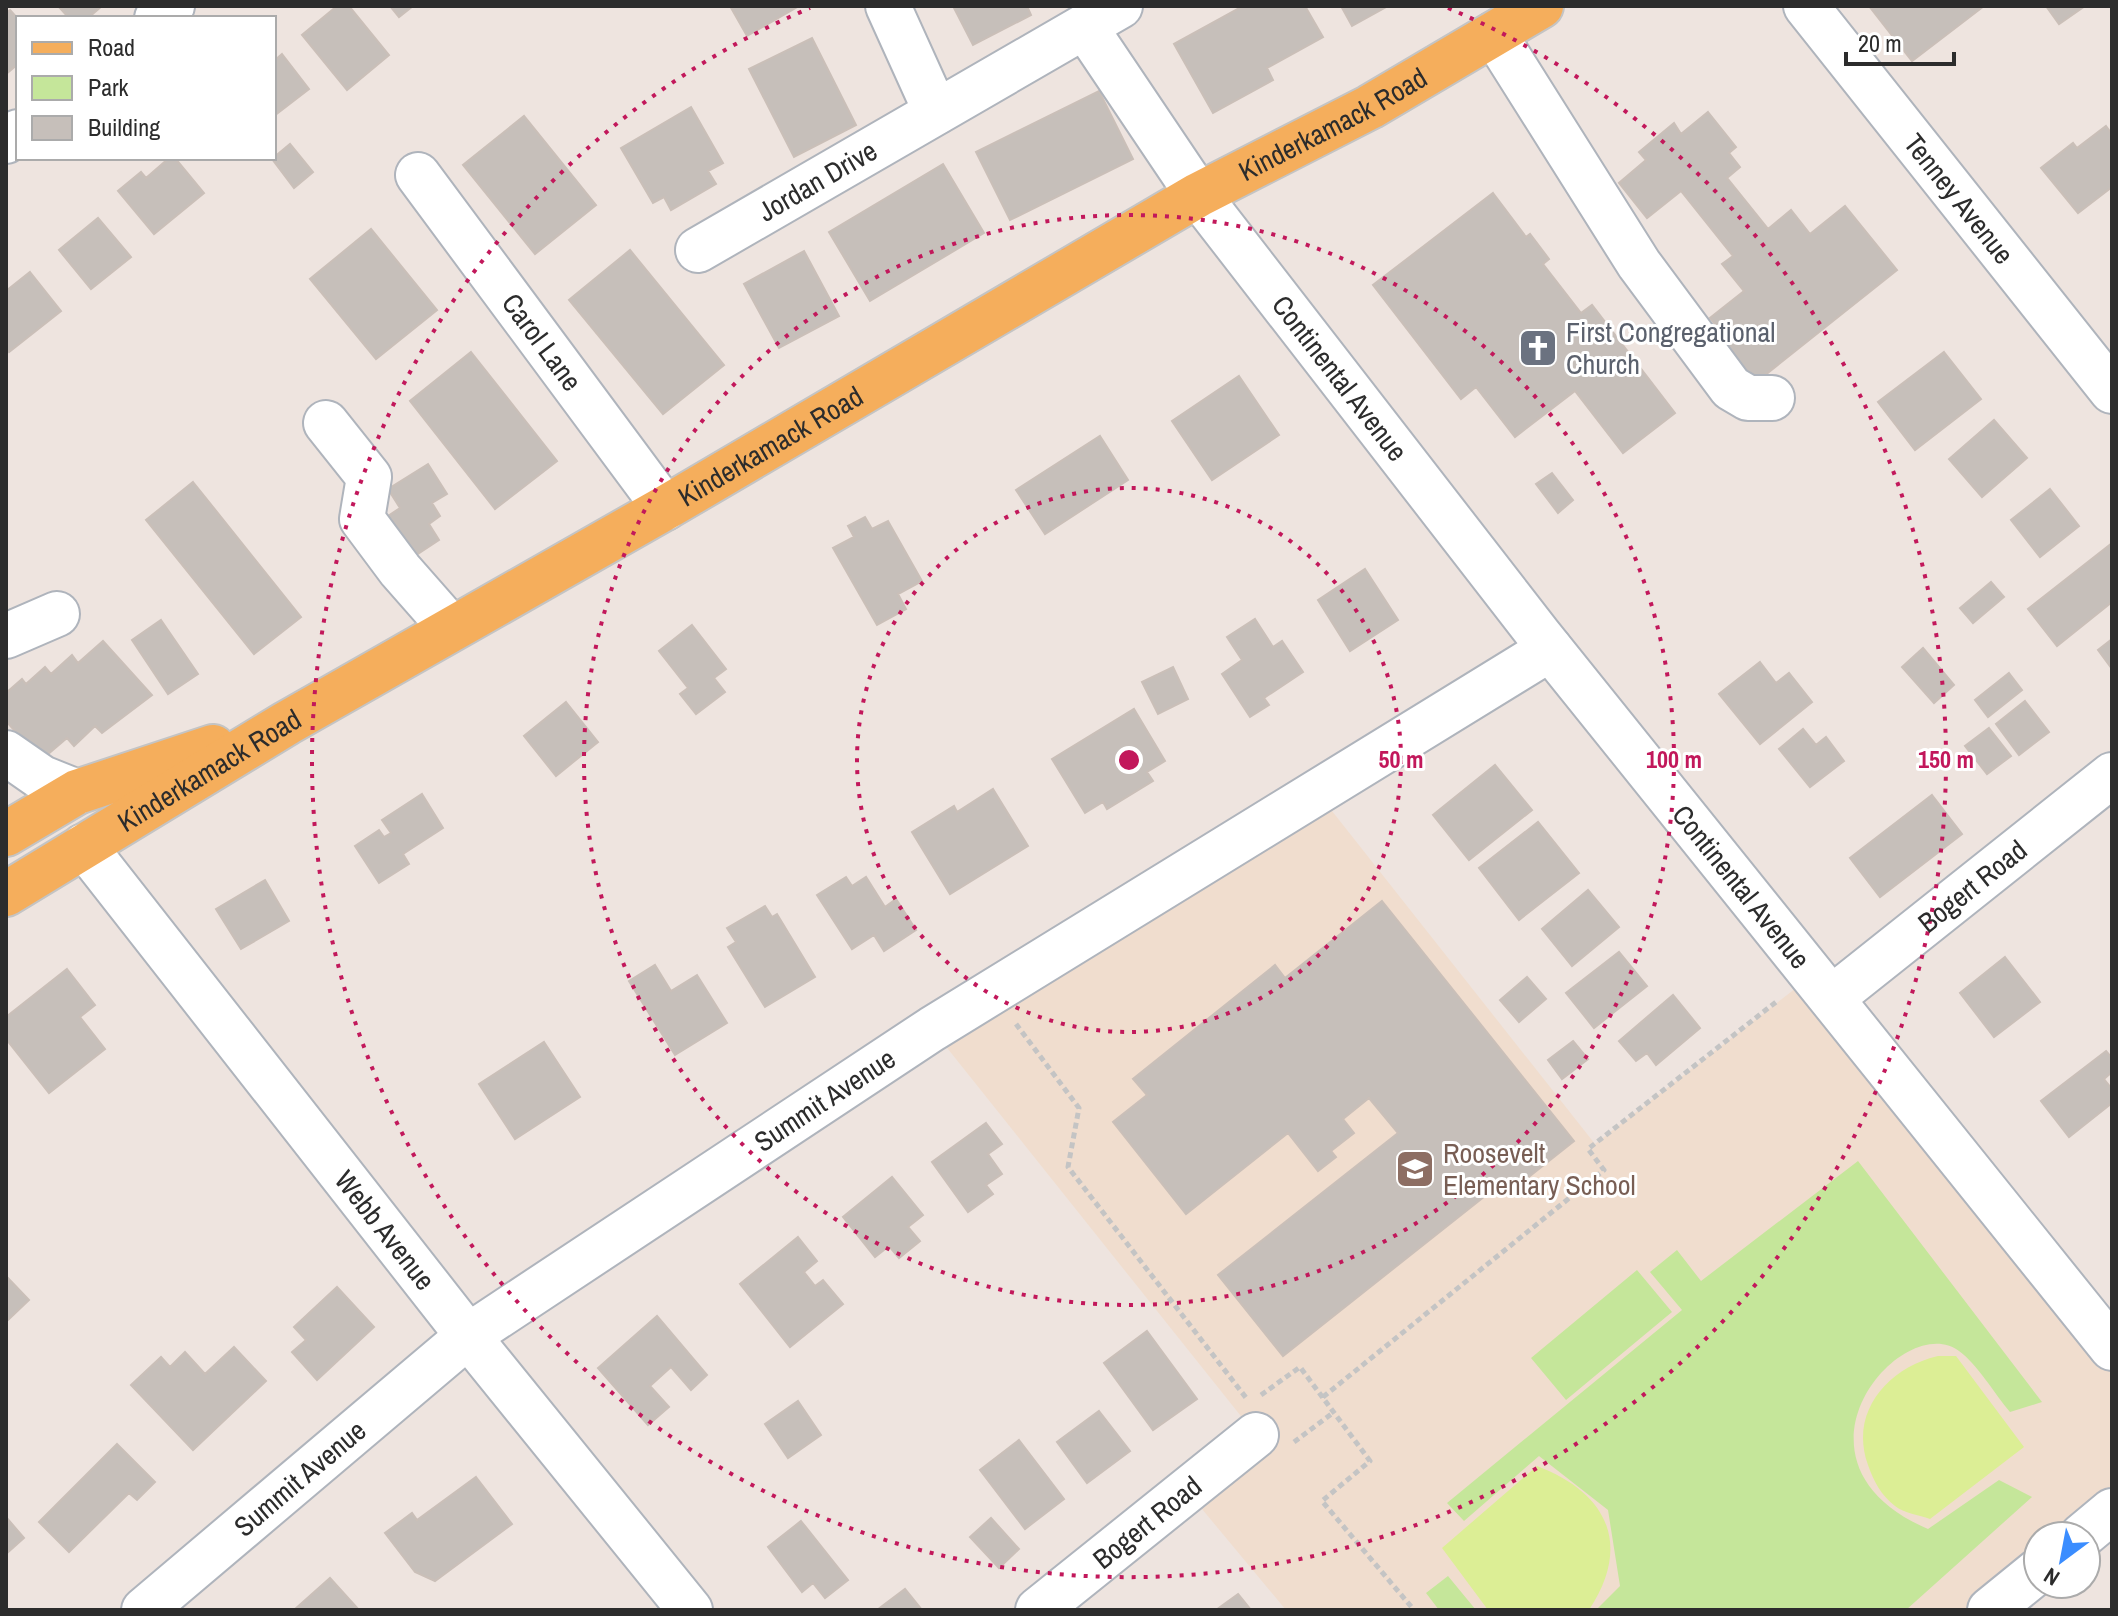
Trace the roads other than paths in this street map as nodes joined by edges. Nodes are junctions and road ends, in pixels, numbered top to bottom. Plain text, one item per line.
1 (888, 6) edge
2 (1541, 6) edge
3 (1806, 6) edge
4 (1102, 16) edge
5 (1494, 34) junction
6 (936, 112) junction
7 (418, 175) dead end
8 (1198, 195) junction
9 (698, 250) dead end
10 (2112, 391) edge
11 (1772, 398) dead end
12 (326, 423) dead end
13 (665, 508) junction
14 (57, 614) dead end
15 (451, 628) junction
16 (6, 636) edge
17 (1550, 649) junction
18 (287, 723) junction
19 (8, 756) edge
20 (2112, 775) edge
21 (77, 792) junction
22 (13, 831) edge
23 (84, 846) junction
24 (6, 894) edge
25 (1833, 997) junction
26 (468, 1336) junction
27 (2112, 1348) edge
28 (1270, 1443) road end
29 (2022, 1584) edge
30 (144, 1610) edge
31 (690, 1610) edge
32 (1038, 1610) edge
33 (1990, 1610) edge

1 - 6 street
2 - 5 main road, Kinderkamack Road
3 - 10 street, Tenney Avenue
4 - 6 street, Jordan Drive
4 - 8 street, Jordan Drive
5 - 8 main road, Kinderkamack Road
5 - 11 street
6 - 9 street, Jordan Drive
7 - 13 street, Carol Lane
8 - 13 main road, Kinderkamack Road
8 - 17 street, Continental Avenue
12 - 15 street
13 - 15 main road, Kinderkamack Road
14 - 16 street
15 - 18 main road, Kinderkamack Road
17 - 25 street, Continental Avenue
17 - 26 street, Summit Avenue
18 - 21 main road
18 - 23 main road, Kinderkamack Road
19 - 21 street
19 - 22 street
20 - 25 street, Bogert Road
21 - 22 main road
22 - 23 main road
23 - 24 main road, Kinderkamack Road
23 - 26 street, Webb Avenue
25 - 27 street, Continental Avenue
26 - 30 street, Summit Avenue
26 - 31 street, Webb Avenue
28 - 32 street, Bogert Road
29 - 33 street

